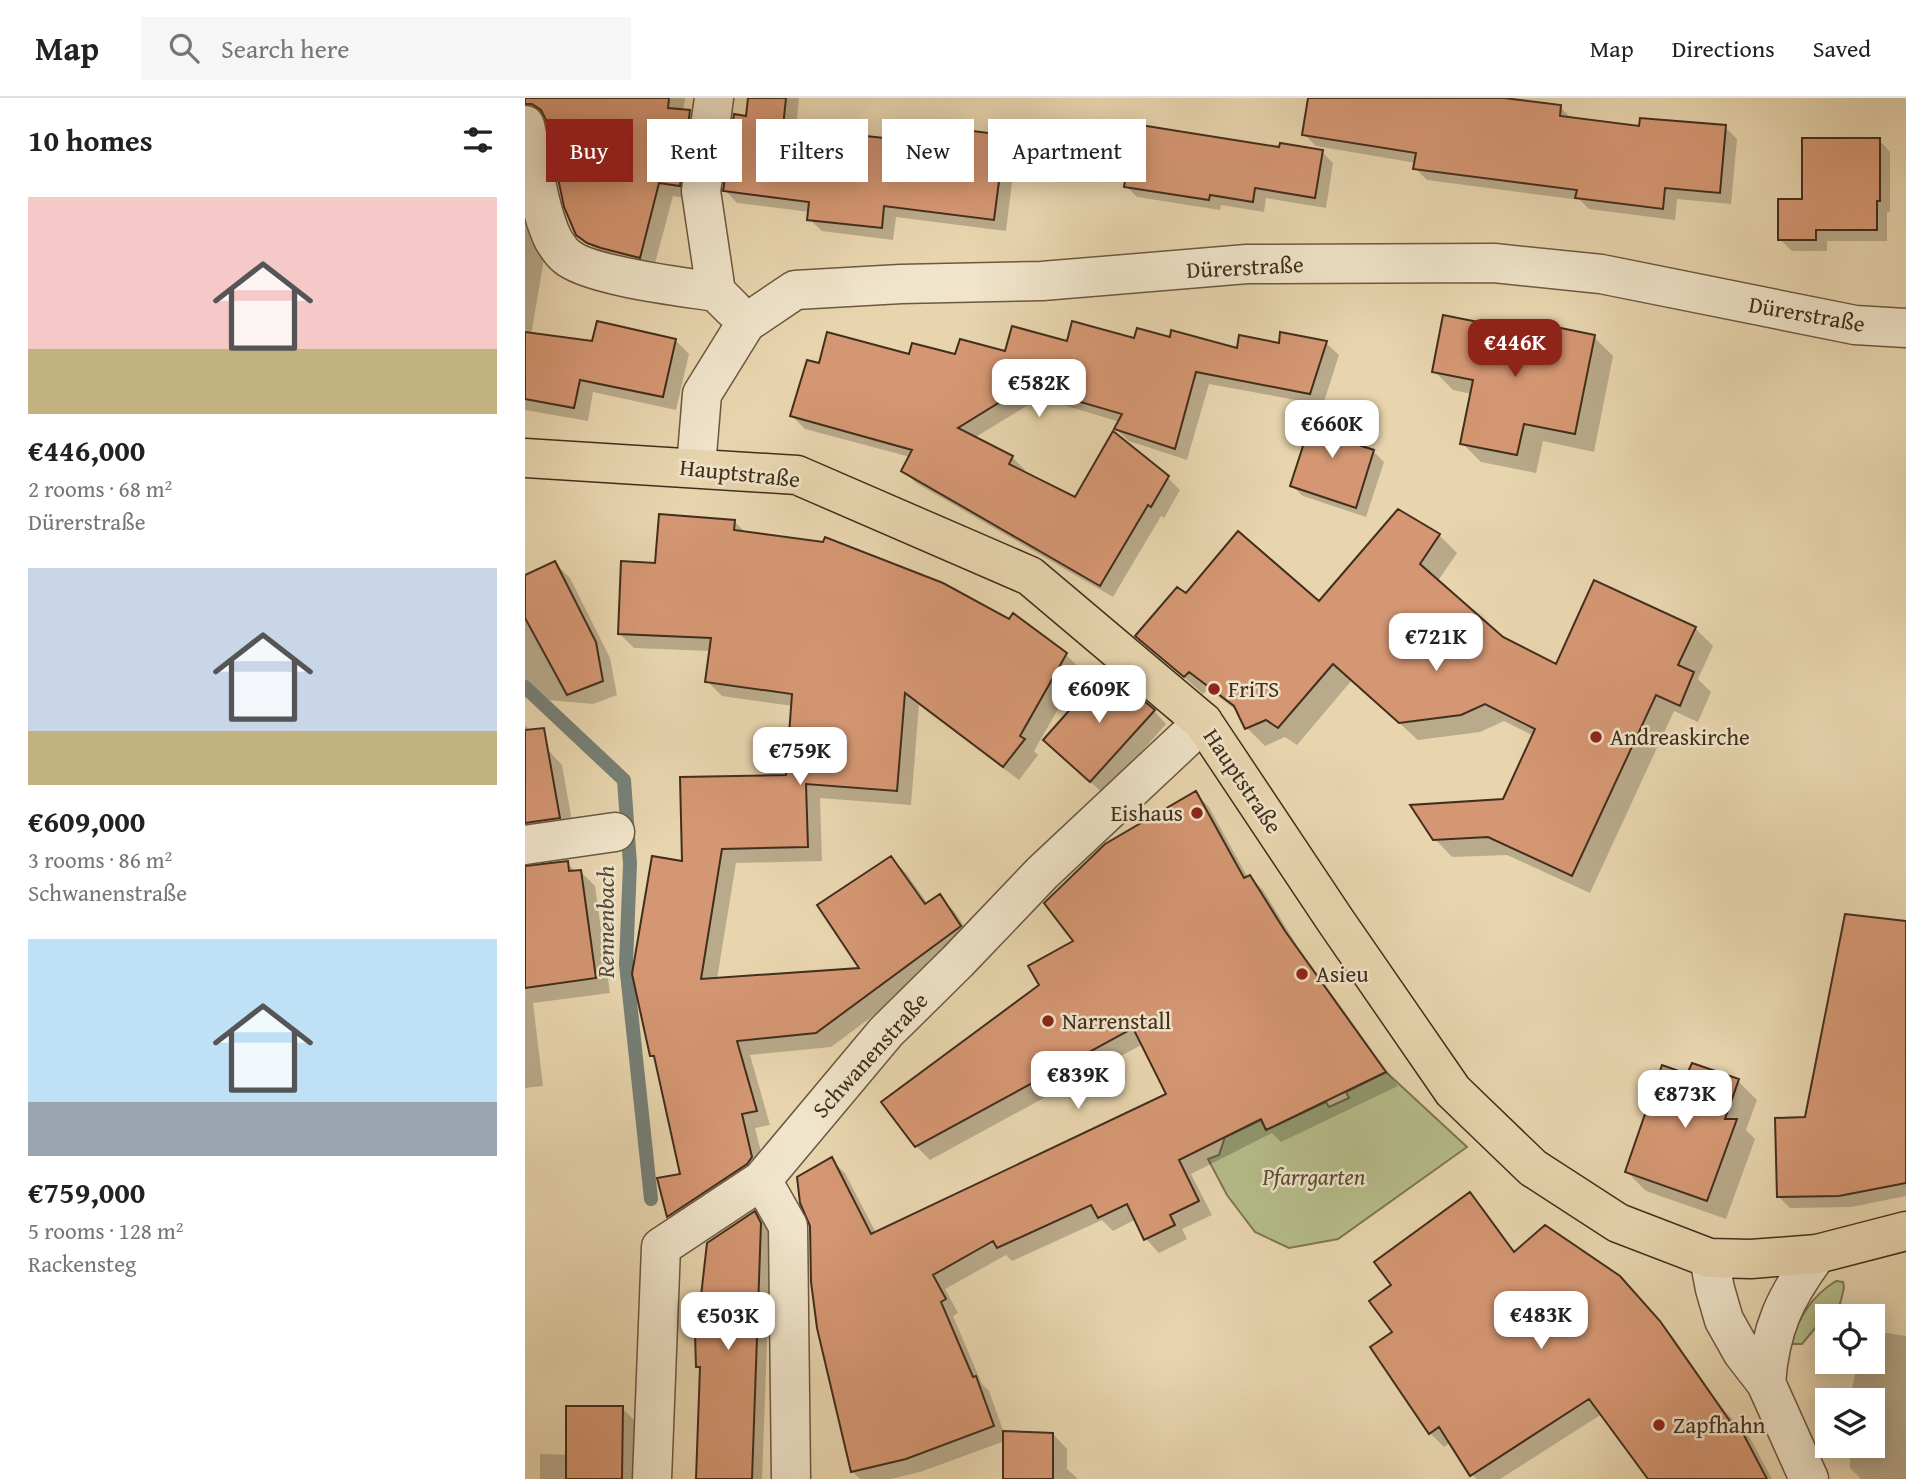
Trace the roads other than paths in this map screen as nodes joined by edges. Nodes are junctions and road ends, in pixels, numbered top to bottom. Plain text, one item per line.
1 (714, 98) edge
2 (525, 125) edge
3 (716, 292) junction
4 (746, 323) junction
5 (1906, 328) edge
6 (525, 458) edge
7 (696, 467) junction
8 (1203, 722) junction
9 (615, 832) dead end
10 (525, 845) edge
11 (762, 1180) junction
12 (1906, 1231) edge
13 (1817, 1254) junction
14 (1709, 1258) junction
15 (1766, 1383) junction
16 (652, 1479) edge
17 (791, 1479) edge
18 (1808, 1479) edge

1 - 3 street
2 - 3 street
3 - 4 street
4 - 5 street, Dürerstraße
4 - 7 street, Dürerstraße
6 - 7 main road, Hauptstraße
7 - 8 main road, Hauptstraße
8 - 11 street, Schwanenstraße
8 - 14 main road, Hauptstraße
9 - 10 street
11 - 16 street, Schwanenstraße
11 - 17 street
12 - 13 main road, Hauptstraße
13 - 14 main road, Hauptstraße
13 - 15 street
14 - 15 street
15 - 18 street

